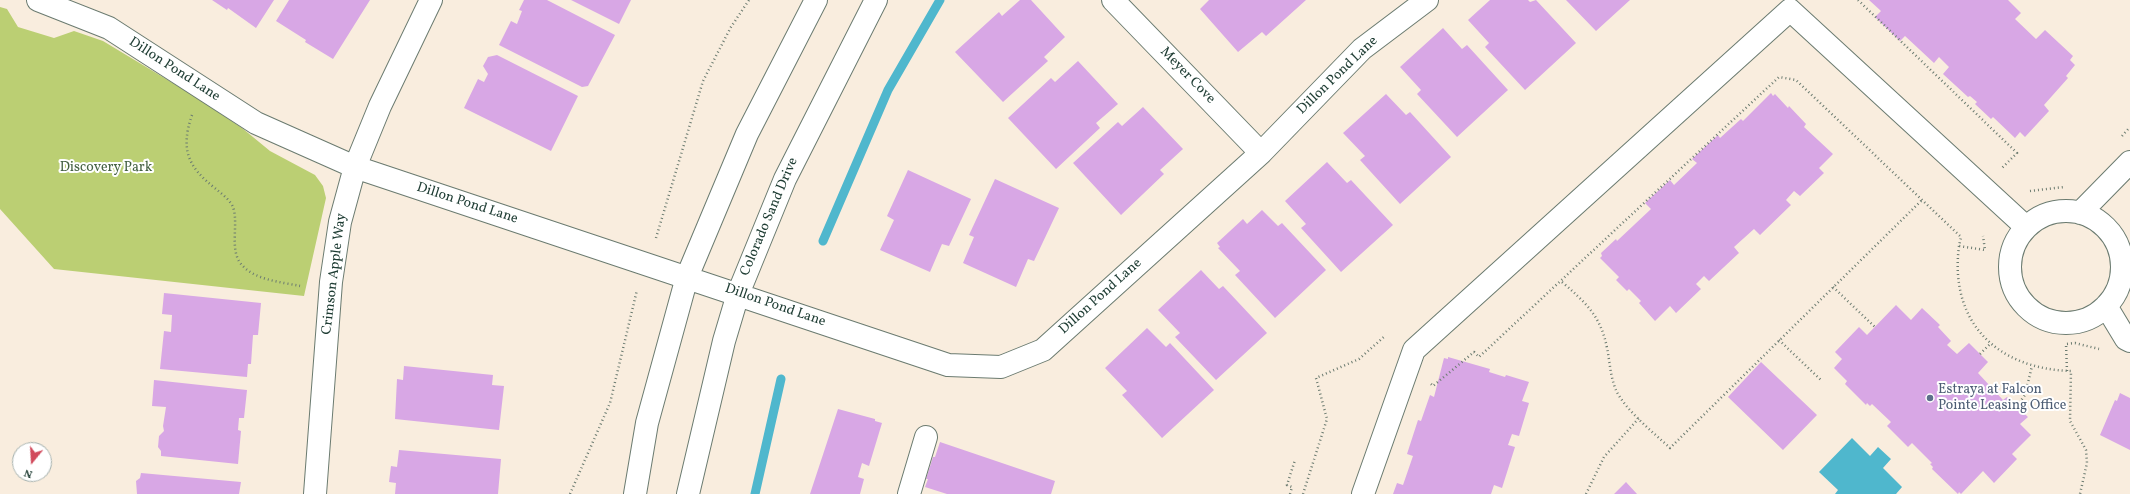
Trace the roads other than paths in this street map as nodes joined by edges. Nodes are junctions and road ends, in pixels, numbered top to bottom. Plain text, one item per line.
1 (38, 0) edge
2 (430, 0) edge
3 (816, 0) edge
4 (876, 0) edge
5 (1113, 0) edge
6 (1427, 0) edge
7 (1261, 152) junction
8 (2130, 162) edge
9 (355, 167) junction
10 (2080, 213) junction
11 (2026, 227) junction
12 (2124, 241) edge
13 (687, 277) junction
14 (738, 294) junction
15 (2106, 306) junction
16 (2130, 341) edge
17 (926, 437) dead end
18 (315, 494) edge
19 (635, 494) edge
20 (688, 494) edge
21 (909, 494) edge
22 (1363, 494) edge

1 - 9 street, Dillon Pond Lane
2 - 9 street, Crimson Apple Way
3 - 13 street
4 - 14 street, Colorado Sand Drive
5 - 7 street, Meyer Cove
6 - 7 street, Dillon Pond Lane
7 - 14 street, Dillon Pond Lane
8 - 10 street
9 - 13 street, Dillon Pond Lane
9 - 18 street, Crimson Apple Way
10 - 11 street
10 - 12 street
11 - 15 street
11 - 22 street
12 - 15 street
13 - 14 street, Dillon Pond Lane
13 - 19 street
14 - 20 street, Colorado Sand Drive
15 - 16 street
17 - 21 street

